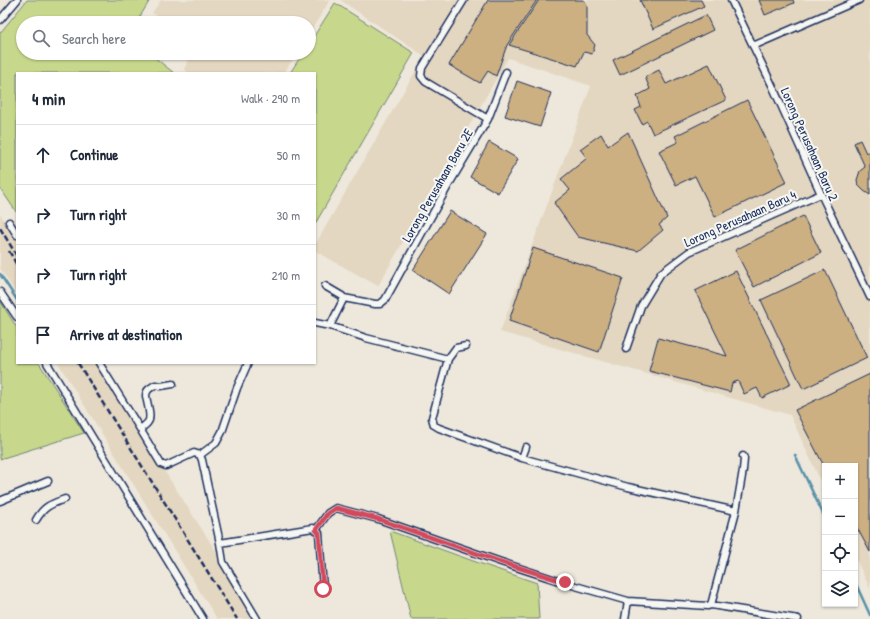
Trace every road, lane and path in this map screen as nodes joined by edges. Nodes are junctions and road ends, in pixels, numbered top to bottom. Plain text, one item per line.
1 (17, 0) edge
2 (464, 0) edge
3 (731, 0) edge
4 (860, 0) edge
5 (0, 20) edge
6 (754, 46) junction
7 (506, 72) dead end
8 (488, 119) junction
9 (821, 194) junction
10 (9, 222) dead end
11 (16, 233) edge
12 (325, 286) dead end
13 (0, 292) edge
14 (870, 297) edge
15 (344, 298) junction
16 (16, 316) edge
17 (316, 323) edge
18 (330, 326) junction
19 (466, 346) dead end
20 (626, 348) dead end
21 (448, 359) junction
22 (48, 364) edge
23 (100, 364) edge
24 (248, 364) edge
25 (173, 384) dead end
26 (140, 429) junction
27 (526, 447) dead end
28 (200, 455) junction
29 (743, 456) dead end
30 (522, 458) junction
31 (48, 481) dead end
32 (65, 499) dead end
33 (0, 501) edge
34 (736, 511) junction
35 (36, 520) dead end
36 (316, 530) junction
37 (220, 543) junction
38 (323, 589) dead end
39 (628, 601) junction
40 (711, 605) junction
41 (203, 619) edge
42 (257, 619) edge
43 (625, 619) edge
44 (798, 619) edge

1 - 5 street
2 - 8 street
3 - 6 street, Lorong Perusahaan Baru 2
4 - 6 street
6 - 9 street, Lorong Perusahaan Baru 2
7 - 8 street, Lorong Perusahaan Baru 2E
8 - 15 street, Lorong Perusahaan Baru 2E
9 - 14 street, Lorong Perusahaan Baru 2
9 - 20 street, Lorong Perusahaan Baru 4
10 - 11 street
12 - 15 street
13 - 16 street
15 - 18 street
17 - 18 street
18 - 21 street
19 - 21 street
21 - 30 street
22 - 41 street
23 - 26 street
24 - 28 street
25 - 26 street
26 - 28 street
27 - 30 street
28 - 37 street
29 - 34 street
30 - 34 street
31 - 33 street
32 - 35 street
34 - 40 street
36 - 37 street
36 - 38 street
36 - 39 street
37 - 42 street
39 - 40 street
39 - 43 street
40 - 44 street

